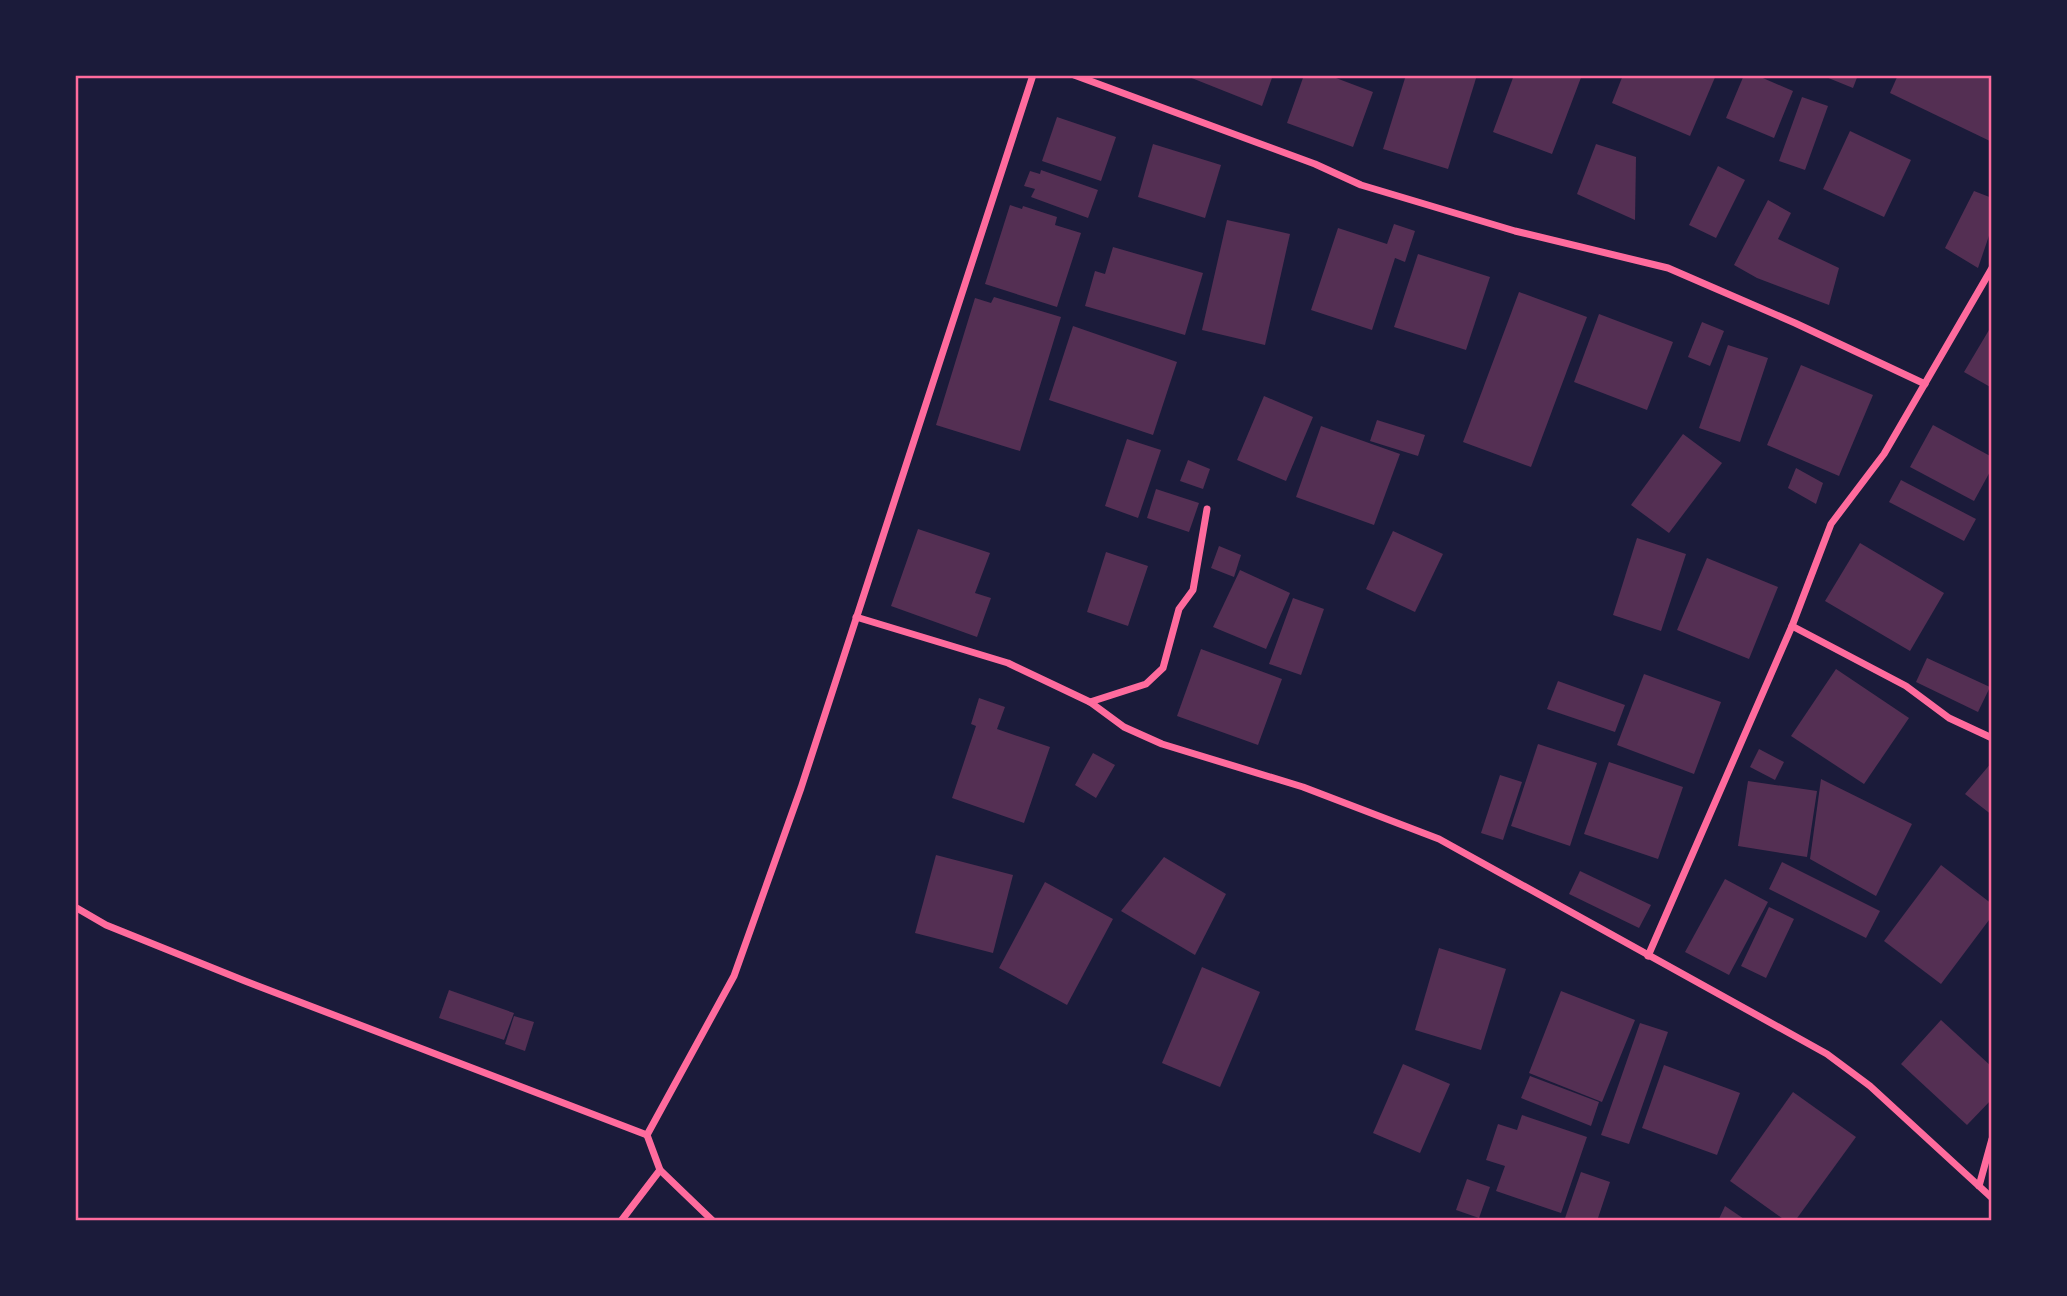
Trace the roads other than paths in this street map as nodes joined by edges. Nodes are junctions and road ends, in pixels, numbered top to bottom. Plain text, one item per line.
1 (1033, 75) edge
2 (1074, 75) edge
3 (1992, 268) edge
4 (1926, 384) junction
5 (1206, 509) dead end
6 (856, 617) junction
7 (1792, 626) junction
8 (1090, 702) junction
9 (1992, 738) edge
10 (75, 907) edge
11 (1648, 956) junction
12 (647, 1135) junction
13 (1992, 1139) edge
14 (660, 1170) junction
15 (1979, 1186) junction
16 (1992, 1198) edge
17 (621, 1221) edge
18 (713, 1221) edge

1 - 6 street
2 - 4 street
3 - 4 street
4 - 7 street
5 - 8 street
6 - 8 street
6 - 12 street
7 - 9 street
7 - 11 street
8 - 11 street
10 - 12 street
11 - 15 street
12 - 14 street
13 - 15 street
14 - 17 street
14 - 18 street
15 - 16 street

